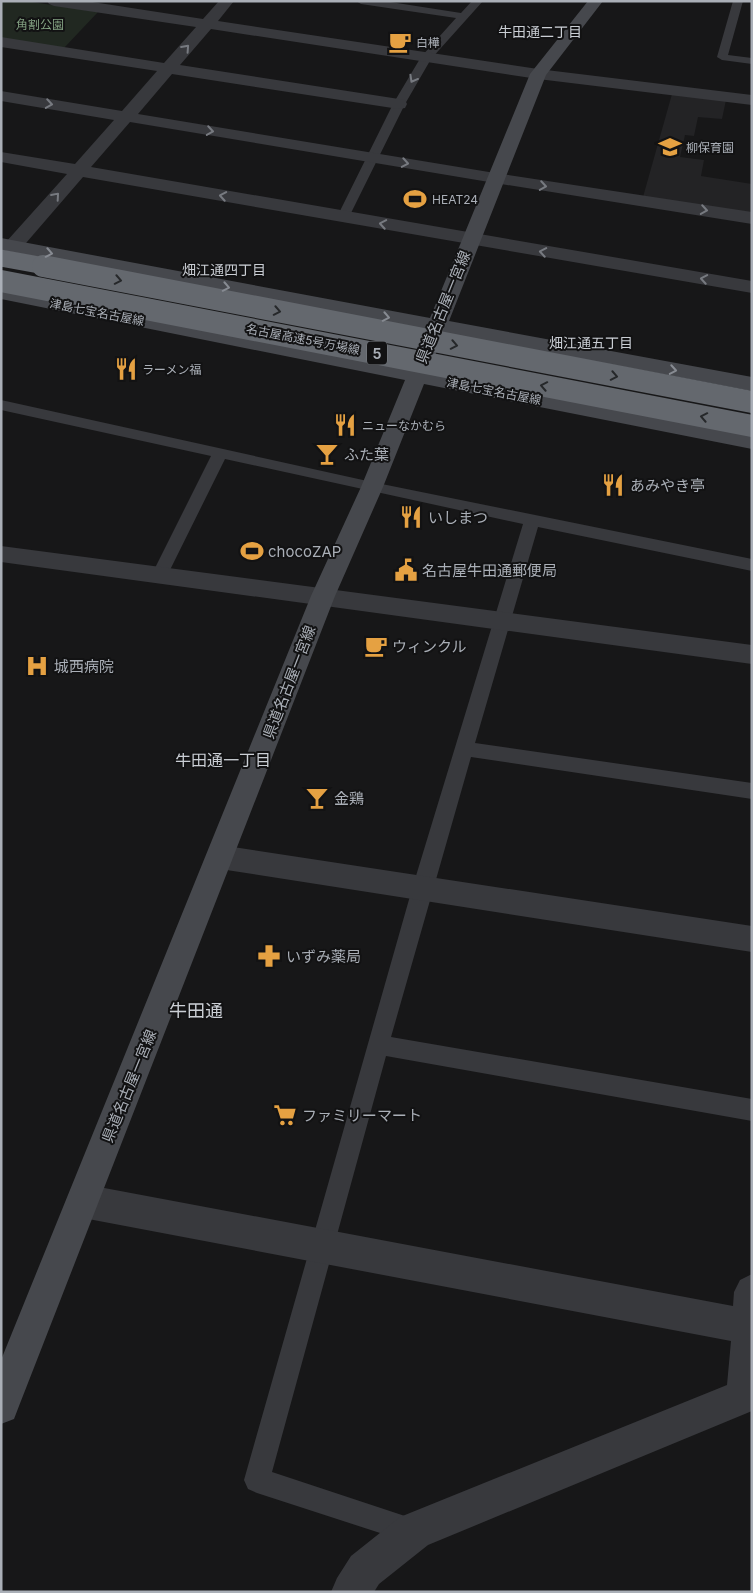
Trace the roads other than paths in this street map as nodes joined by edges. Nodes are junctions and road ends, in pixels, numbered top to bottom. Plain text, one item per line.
1 (54, 1) edge
2 (227, 1) edge
3 (361, 1) edge
4 (478, 1) edge
5 (596, 1) edge
6 (738, 1) edge
7 (464, 16) junction
8 (207, 24) junction
9 (1, 42) edge
10 (426, 57) junction
11 (752, 61) edge
12 (169, 68) junction
13 (538, 74) junction
14 (1, 96) edge
15 (752, 100) edge
16 (399, 104) junction
17 (125, 117) junction
18 (372, 157) junction
19 (1, 158) edge
20 (78, 171) junction
21 (495, 178) junction
22 (343, 217) junction
23 (752, 218) edge
24 (470, 240) junction
25 (5, 250) edge
26 (1, 281) edge
27 (752, 287) edge
28 (1, 292) edge
29 (435, 327) junction
30 (416, 375) junction
31 (752, 384) edge
32 (752, 402) edge
33 (1, 405) edge
34 (752, 426) edge
35 (752, 442) edge
36 (220, 454) junction
37 (372, 487) junction
38 (532, 521) junction
39 (1, 554) edge
40 (752, 565) edge
41 (159, 576) junction
42 (323, 596) junction
43 (502, 621) junction
44 (752, 655) edge
45 (464, 749) junction
46 (752, 790) edge
47 (220, 857) junction
48 (422, 889) junction
49 (752, 939) edge
50 (378, 1045) junction
51 (752, 1110) edge
52 (83, 1201) junction
53 (322, 1246) junction
54 (752, 1292) edge
55 (751, 1327) edge
56 (748, 1394) edge
57 (1, 1406) edge
58 (414, 1531) junction
59 (351, 1592) edge

1 - 8 street
2 - 8 street
3 - 7 lane
4 - 7 lane
5 - 13 main road, 県道名古屋一宮線
6 - 11 lane
7 - 10 lane
8 - 10 street
12 -> 8 street
9 - 12 street
10 - 13 street
10 -> 16 lane
12 - 16 street
12 - 17 street
13 - 15 street
13 - 21 main road, 県道名古屋一宮線
14 -> 17 street
16 - 18 lane
17 -> 18 street
17 - 20 street
18 -> 21 street
18 - 22 lane
19 - 20 street
22 -> 20 street
25 -> 20 street
21 -> 23 street
21 - 24 main road, 県道名古屋一宮線
24 -> 22 street
27 -> 24 street
24 - 29 main road, 県道名古屋一宮線
25 -> 29 main road
25 -> 32 highway, 名古屋高速5号万場線 / 5, bridge
34 -> 26 highway, 名古屋高速5号万場線 / 5, bridge
28 - 30 main road, 津島七宝名古屋線
29 - 30 main road, 県道名古屋一宮線
29 -> 31 main road
30 - 35 main road, 津島七宝名古屋線
30 - 37 main road, 県道名古屋一宮線
33 - 36 lane
36 - 37 lane
36 - 41 lane
37 - 38 lane
37 - 42 main road, 県道名古屋一宮線
38 - 40 lane
38 - 43 lane
39 - 41 street
41 - 42 street
42 - 43 street
42 - 47 main road, 県道名古屋一宮線
43 - 44 street
43 - 45 lane
45 - 46 lane
45 - 48 lane
47 - 48 street
47 - 52 main road, 県道名古屋一宮線
48 - 49 street
48 - 50 lane
50 - 51 lane
50 - 53 lane
52 - 53 street
52 - 57 main road, 県道名古屋一宮線
53 - 55 street
53 - 58 lane
54 - 55 street
55 - 56 street
56 - 58 street
58 - 59 street

